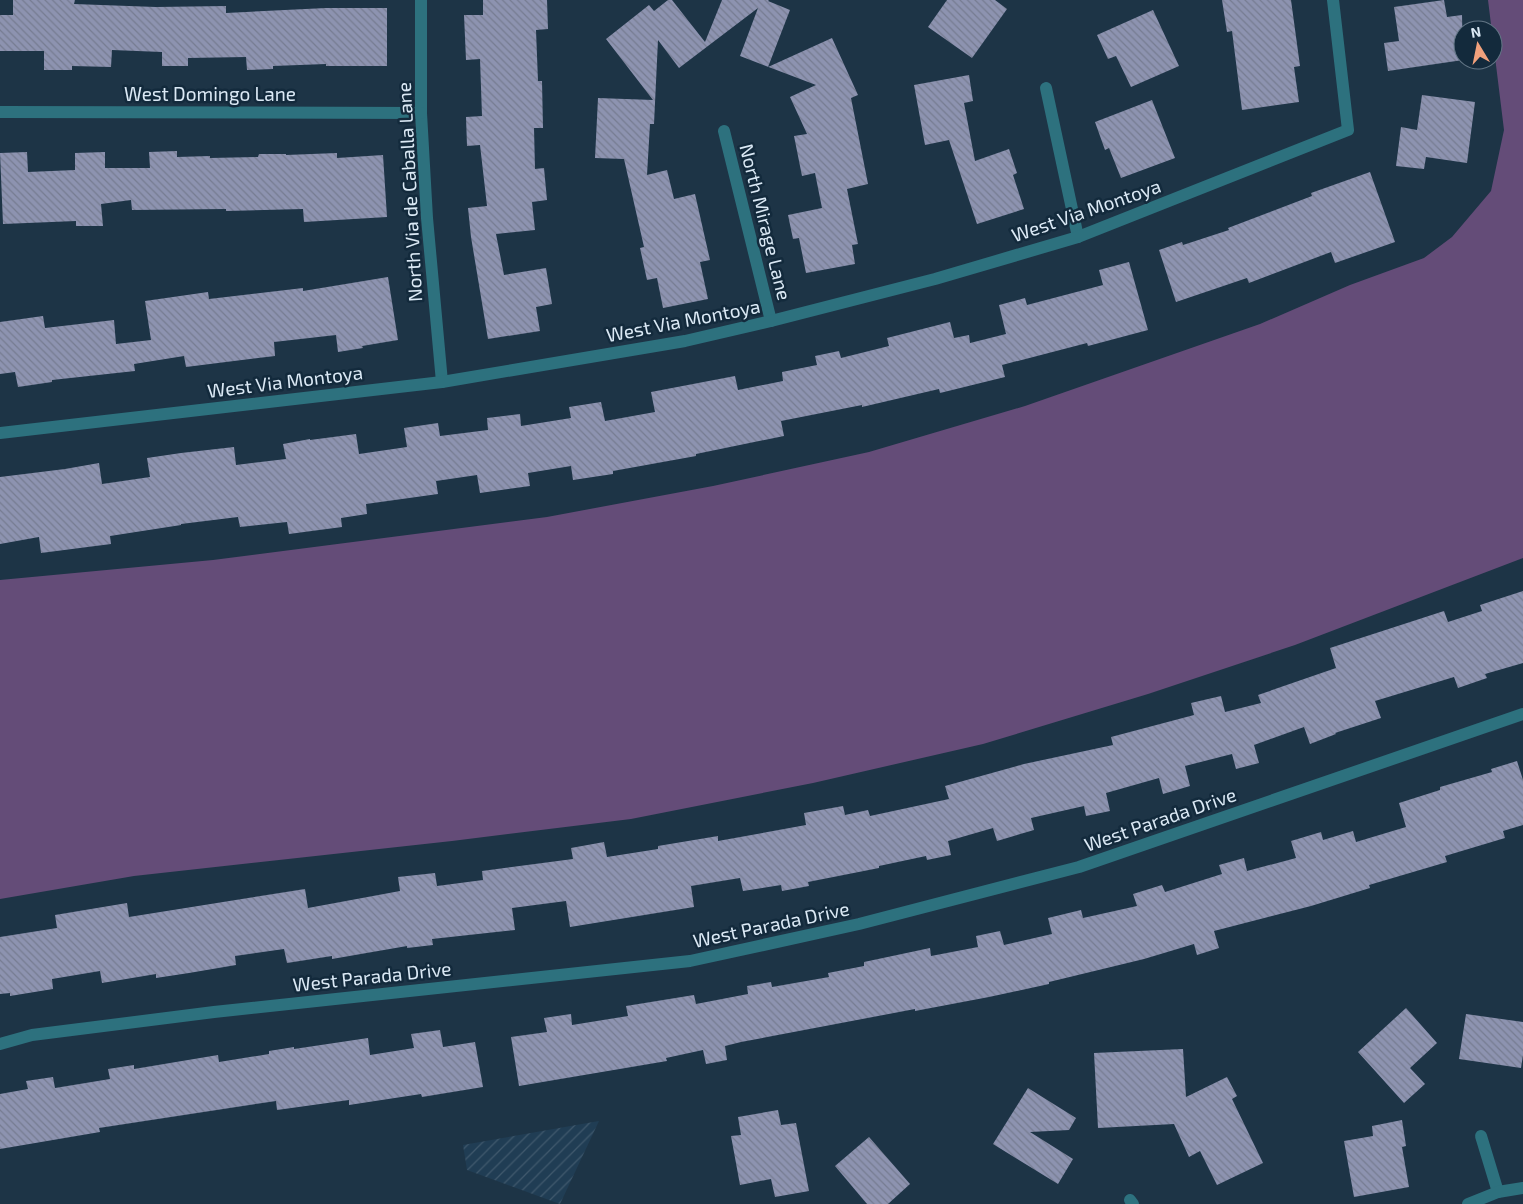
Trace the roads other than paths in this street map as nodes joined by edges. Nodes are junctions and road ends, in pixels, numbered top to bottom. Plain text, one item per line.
1 (421, 0) edge
2 (1333, 0) edge
3 (1046, 88) dead end
4 (0, 112) edge
5 (421, 113) junction
6 (724, 131) dead end
7 (1078, 237) junction
8 (771, 321) junction
9 (442, 382) junction
10 (0, 433) edge
11 (1523, 714) edge
12 (0, 1044) edge
13 (1481, 1136) dead end
14 (1523, 1188) edge
15 (1498, 1192) junction
16 (1468, 1204) edge

1 - 5 street, North Via de Caballa Lane
2 - 7 street, West Via Montoya
3 - 7 street
4 - 5 street, West Domingo Lane
5 - 9 street, North Via de Caballa Lane
6 - 8 street, North Mirage Lane
7 - 8 street, West Via Montoya
8 - 9 street, West Via Montoya
9 - 10 street, West Via Montoya
11 - 12 street, West Parada Drive
13 - 15 street
14 - 15 street
15 - 16 street

